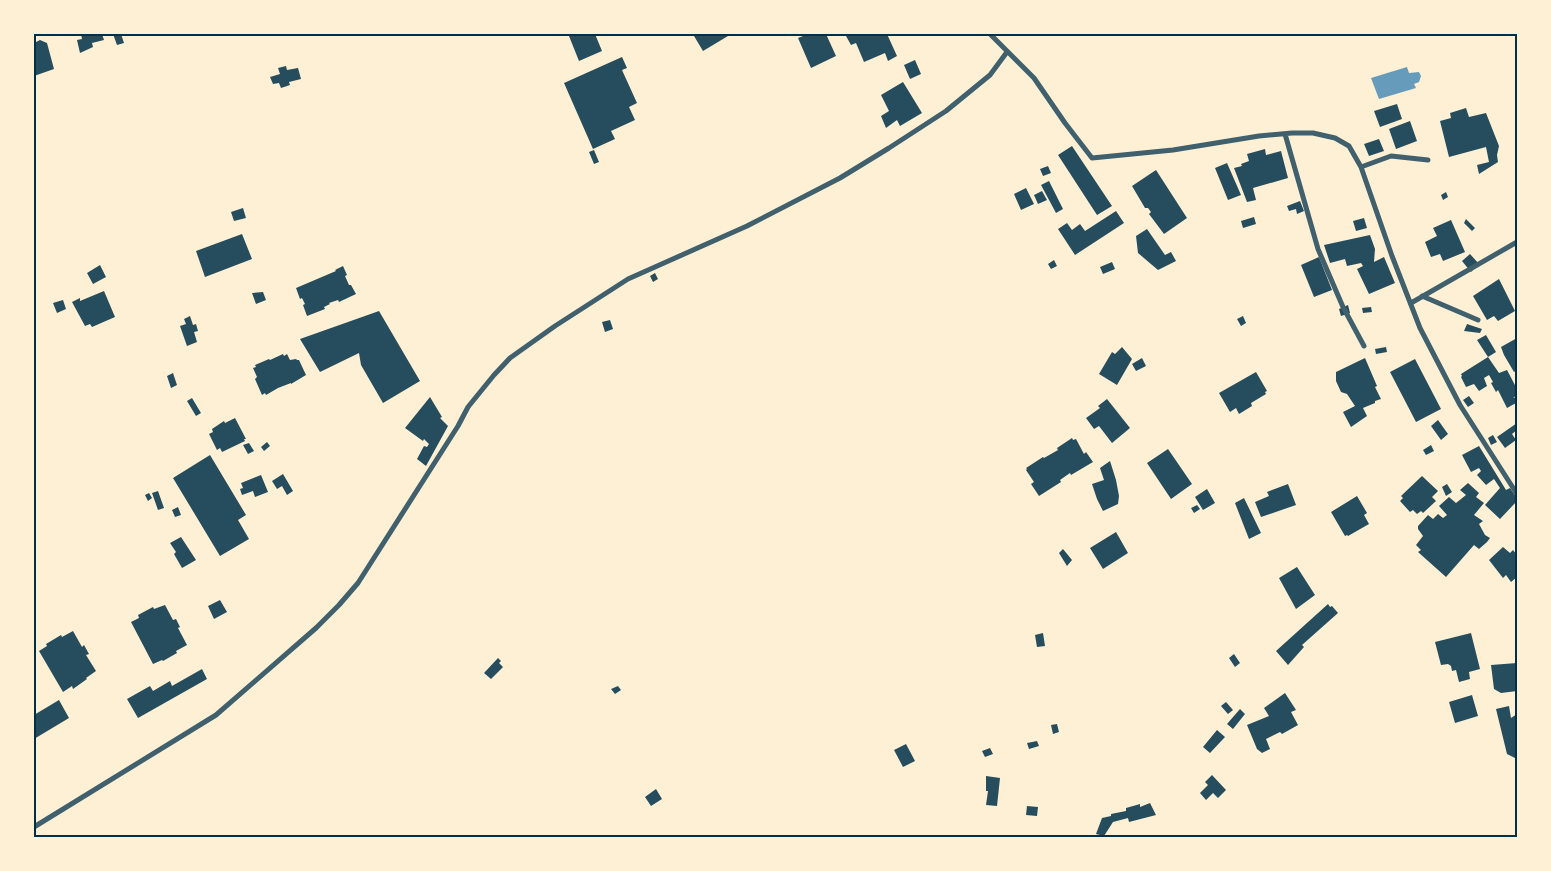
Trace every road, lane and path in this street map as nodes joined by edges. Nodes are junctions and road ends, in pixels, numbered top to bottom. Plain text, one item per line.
1 (990, 34) edge
2 (1008, 52) junction
3 (1285, 134) junction
4 (1428, 160) dead end
5 (1361, 167) junction
6 (1517, 242) edge
7 (1422, 296) junction
8 (1411, 303) junction
9 (1478, 320) dead end
10 (1364, 346) dead end
11 (1517, 494) edge
12 (34, 827) edge

1 - 2 street
2 - 3 street
2 - 12 street
3 - 5 street
3 - 10 street
4 - 5 street
5 - 8 street
6 - 7 street
7 - 8 street
7 - 9 street
8 - 11 street

